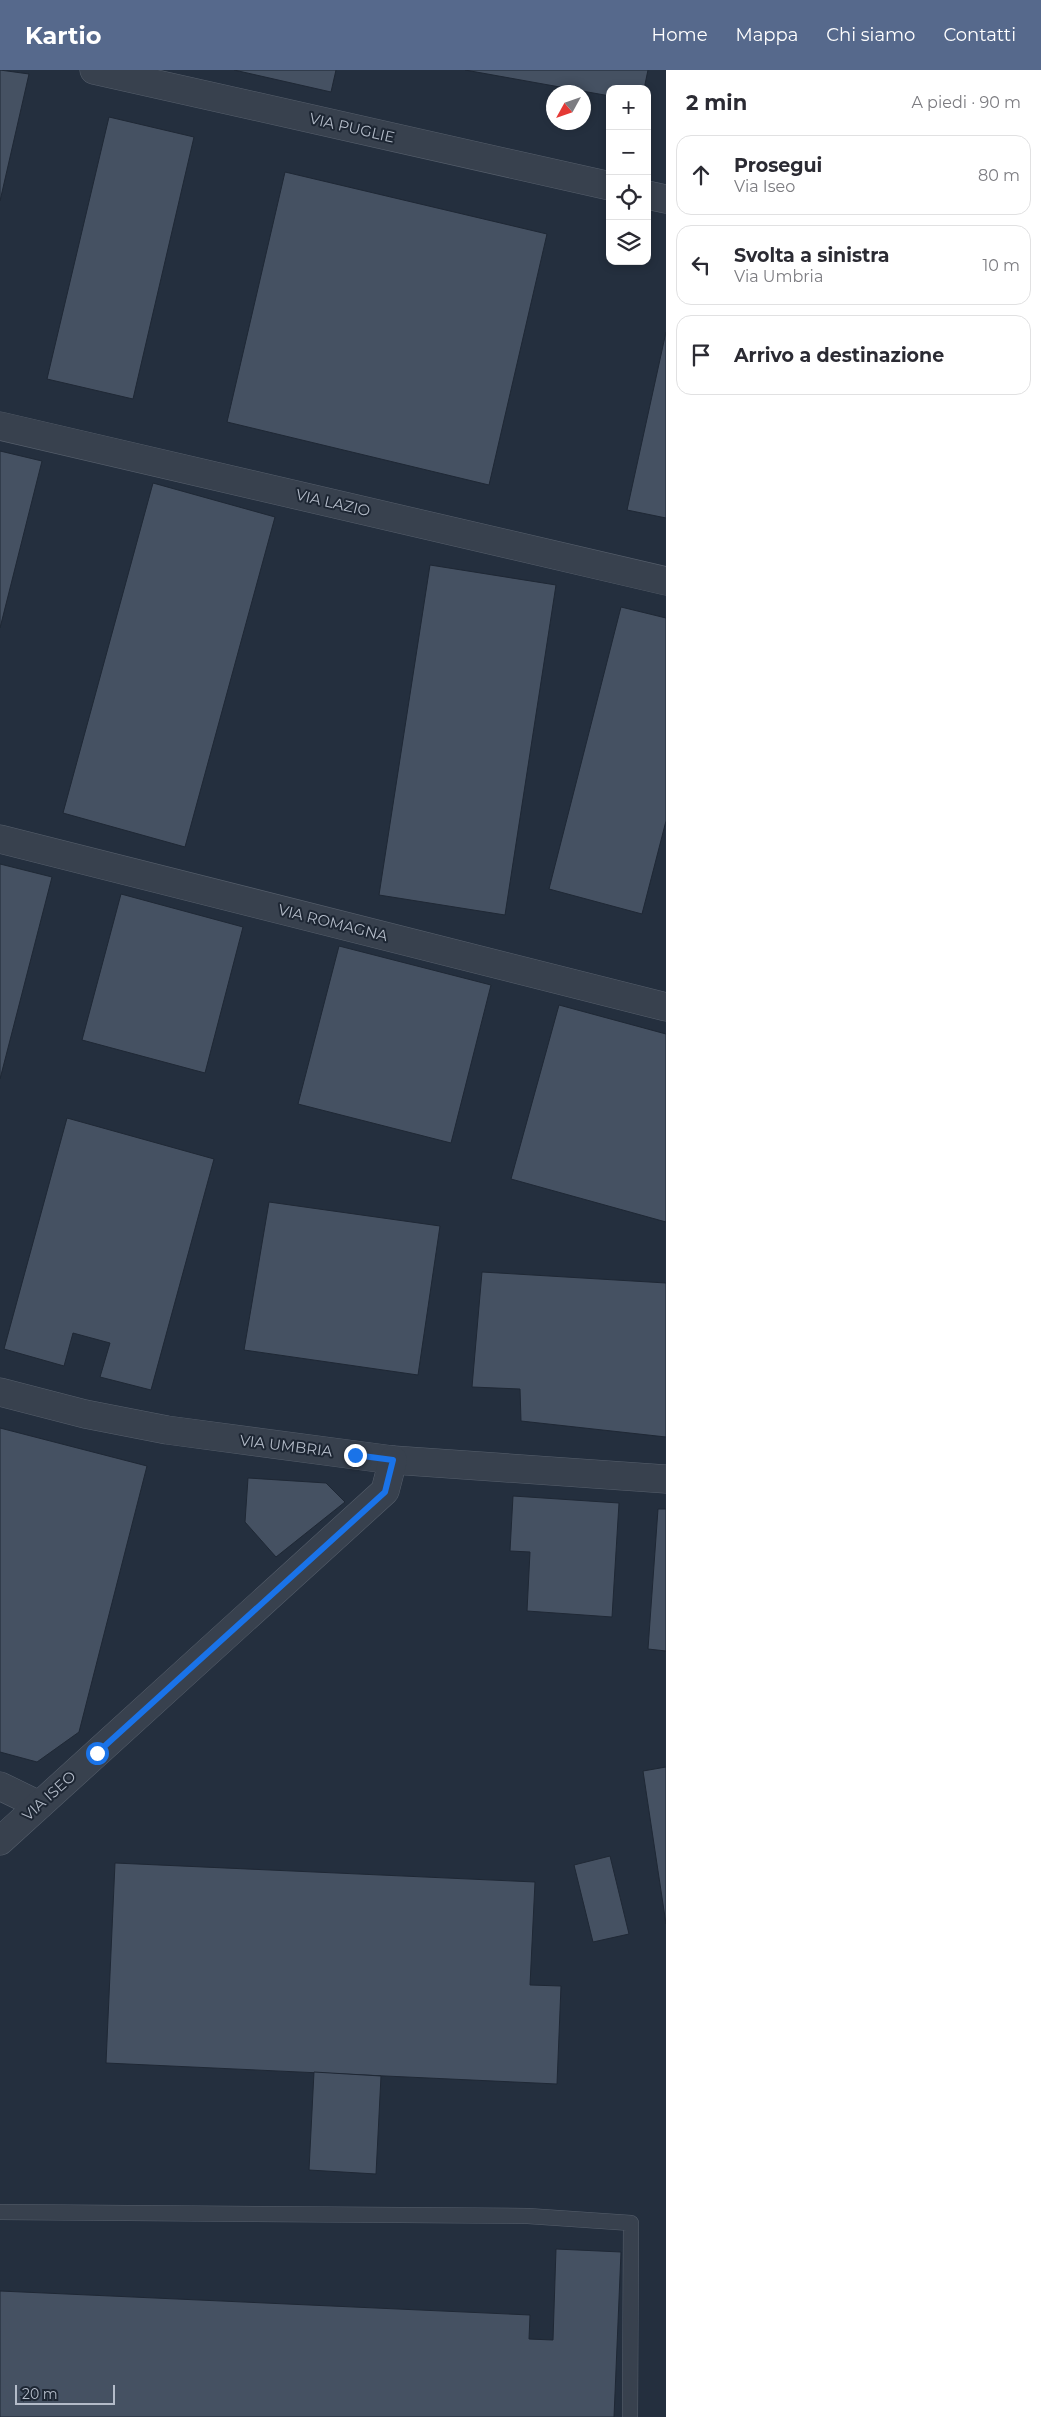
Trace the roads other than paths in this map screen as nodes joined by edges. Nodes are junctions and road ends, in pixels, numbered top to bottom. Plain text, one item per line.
1 (94, 70) edge
2 (606, 185) edge
3 (651, 196) edge
4 (666, 199) edge
5 (0, 426) edge
6 (666, 581) edge
7 (0, 839) edge
8 (666, 1007) edge
9 (0, 1392) edge
10 (393, 1460) junction
11 (666, 1479) edge
12 (0, 1786) edge
13 (40, 1805) junction
14 (0, 1841) edge
15 (0, 2212) edge
16 (630, 2417) edge

1 - 2 street, VIA PUGLIE
3 - 4 street
5 - 6 street, VIA LAZIO
7 - 8 street, VIA ROMAGNA
9 - 10 street, VIA UMBRIA
10 - 11 street, VIA UMBRIA
10 - 13 street, VIA ISEO
12 - 13 street
13 - 14 street, VIA ISEO
15 - 16 lane

